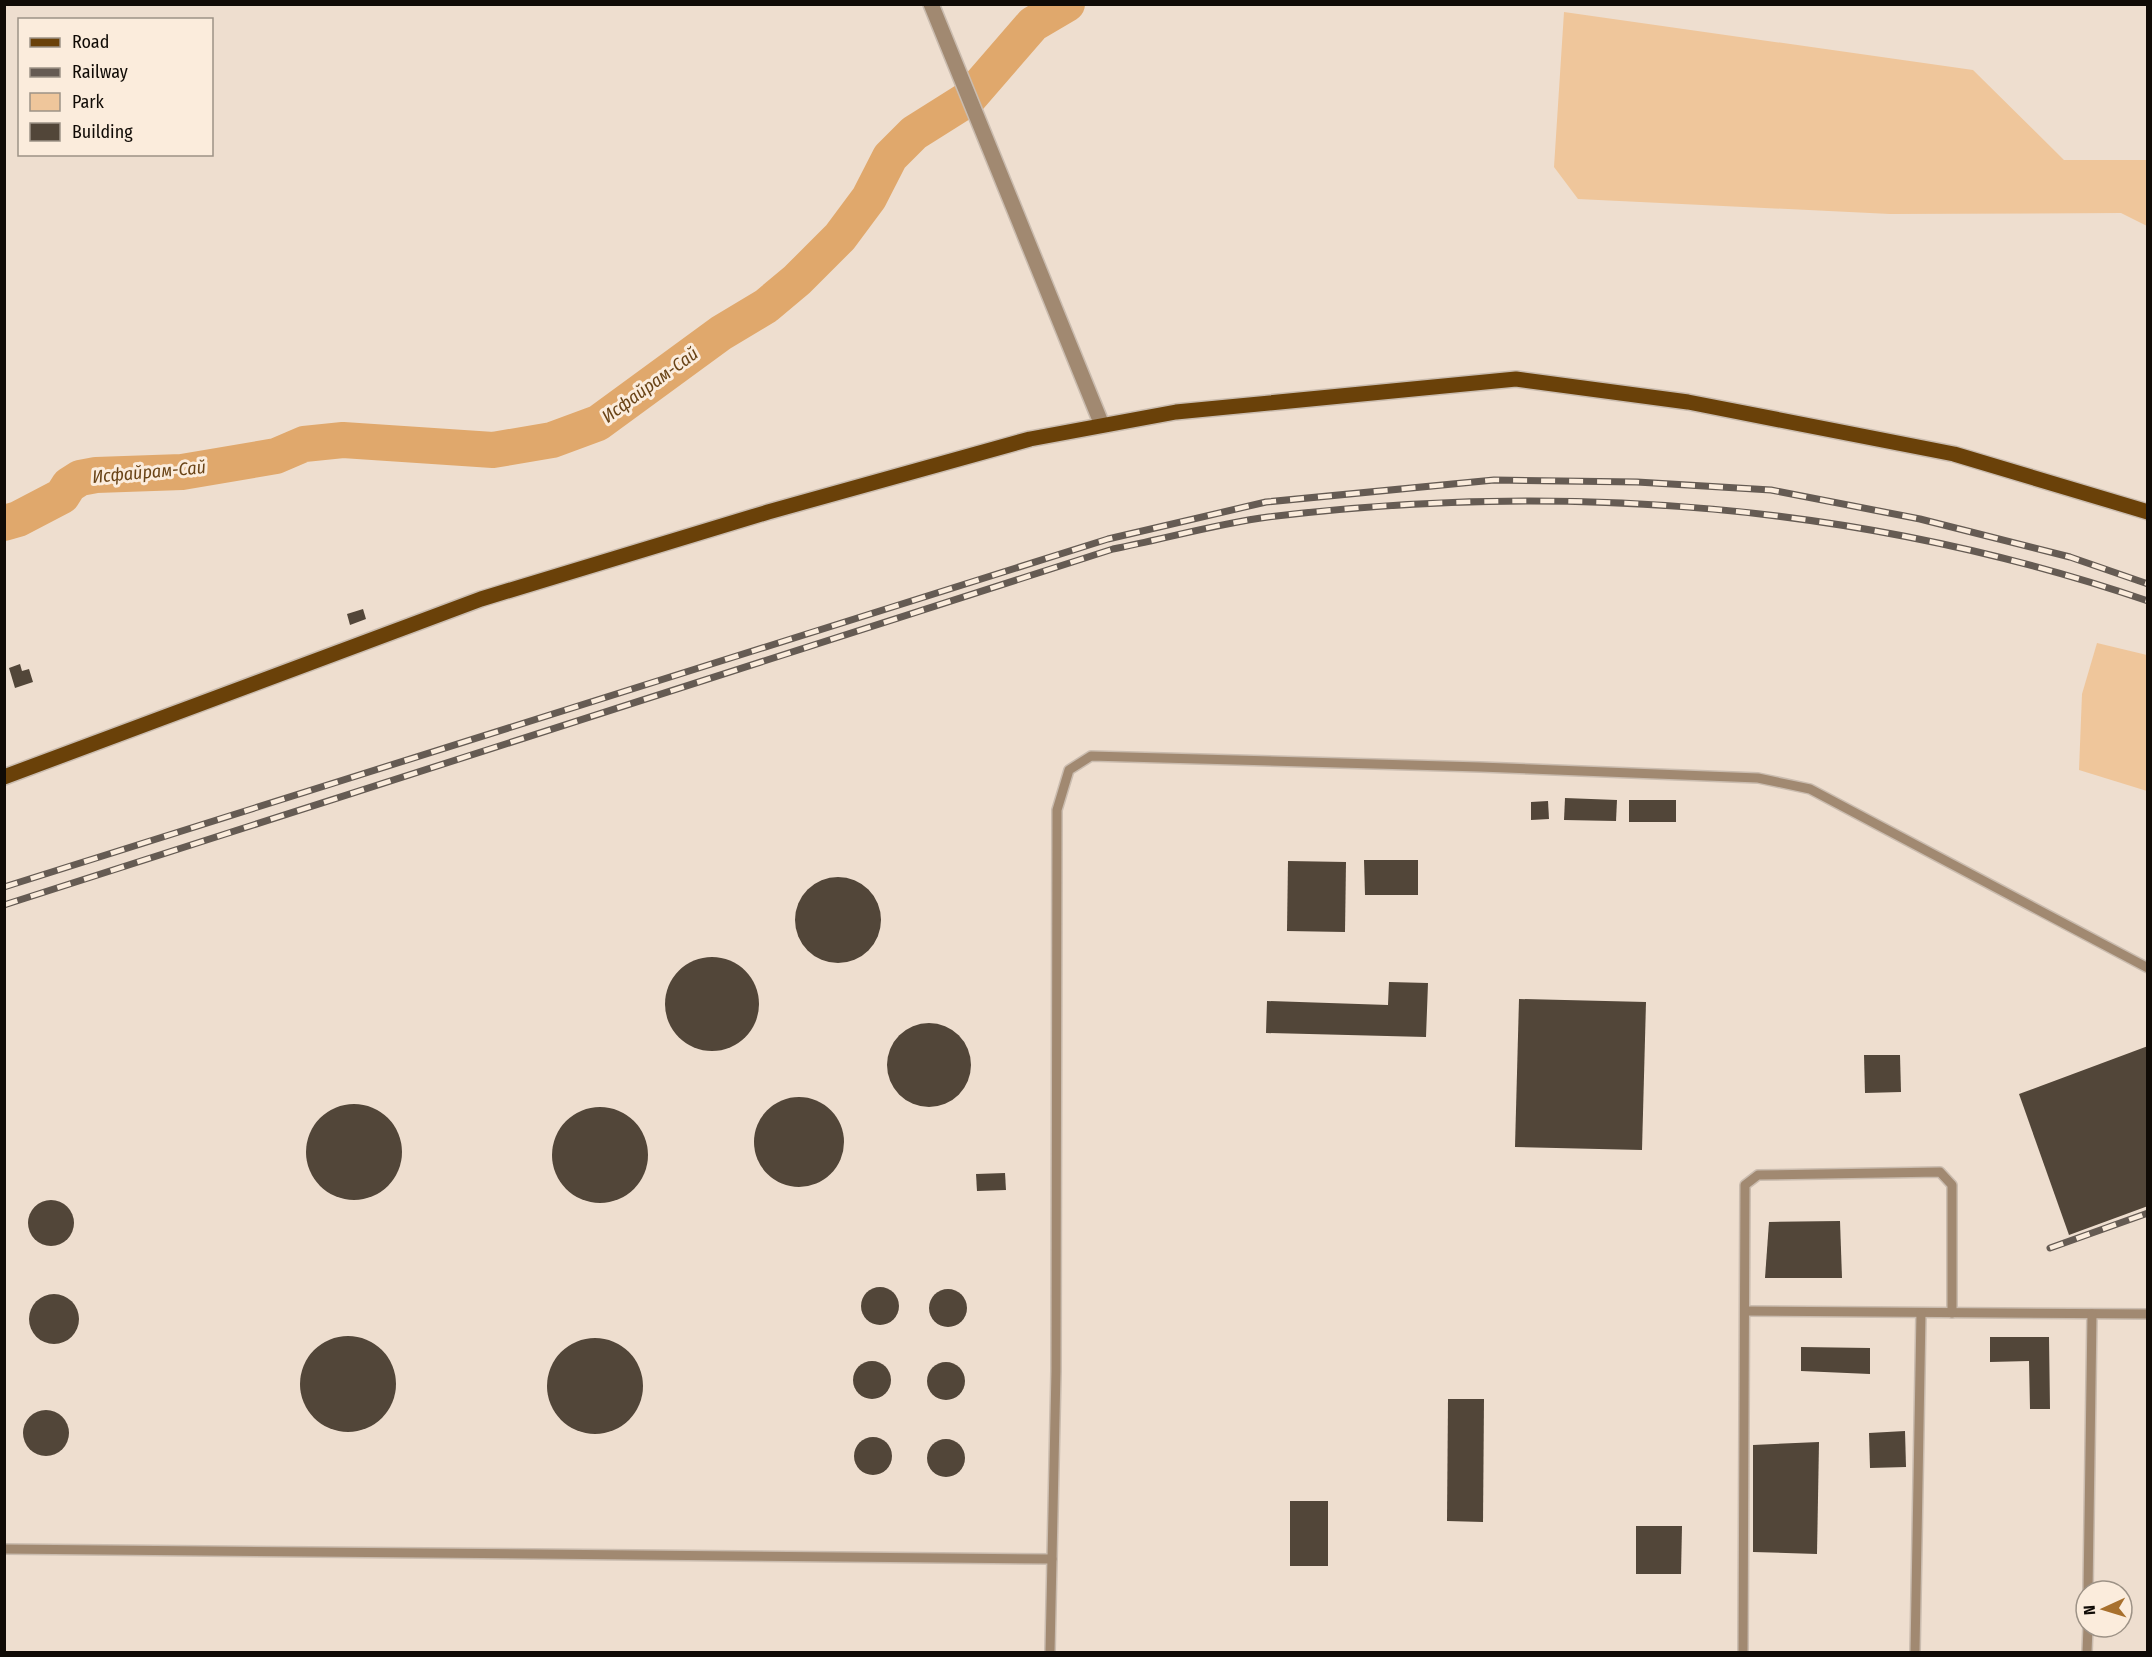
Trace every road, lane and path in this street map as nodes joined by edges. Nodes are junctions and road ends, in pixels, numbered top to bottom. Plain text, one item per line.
1 (931, 4) edge
2 (1102, 425) junction
3 (2148, 512) edge
4 (4, 777) edge
5 (2148, 968) edge
6 (1745, 1311) junction
7 (1921, 1313) junction
8 (1952, 1313) junction
9 (2092, 1314) junction
10 (2148, 1314) edge
11 (4, 1549) edge
12 (1052, 1559) junction
13 (2088, 1579) edge
14 (1050, 1653) edge
15 (1743, 1653) edge
16 (1915, 1653) edge

1 - 2 street
2 - 3 main road
2 - 4 main road
5 - 12 lane
6 - 7 lane
6 - 8 lane
6 - 15 lane
7 - 8 lane
7 - 16 lane
8 - 9 lane
9 - 10 lane
9 - 13 lane
11 - 12 lane
12 - 14 lane

